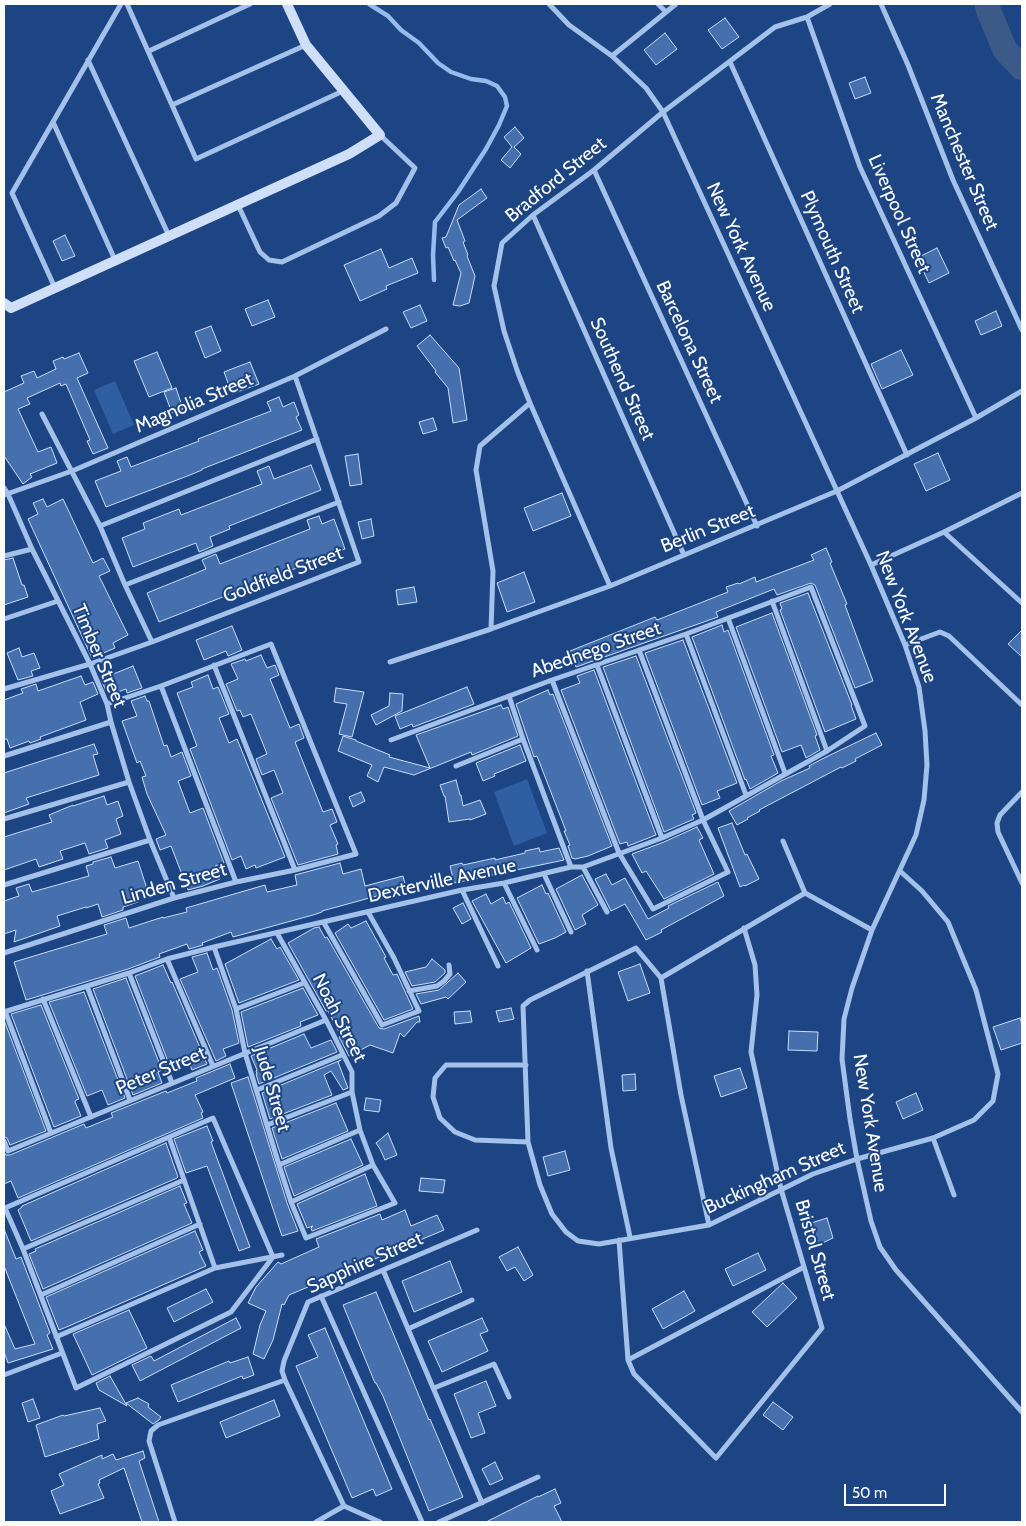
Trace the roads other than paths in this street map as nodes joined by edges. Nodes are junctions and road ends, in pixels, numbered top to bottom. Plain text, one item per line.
1 (120, 4) edge
2 (127, 4) edge
3 (250, 4) edge
4 (287, 4) edge
5 (549, 4) edge
6 (658, 4) edge
7 (676, 4) edge
8 (830, 4) edge
9 (881, 4) edge
10 (666, 12) junction
11 (806, 17) junction
12 (306, 45) junction
13 (148, 51) junction
14 (612, 56) junction
15 (88, 60) junction
16 (730, 62) junction
17 (344, 91) junction
18 (172, 105) junction
19 (663, 112) junction
20 (53, 122) junction
21 (380, 135) junction
22 (594, 170) junction
23 (238, 205) junction
24 (533, 215) junction
25 (169, 236) junction
26 (115, 261) junction
27 (55, 288) junction
28 (4, 303) edge
29 (386, 329) dead end
30 (1022, 330) edge
31 (294, 376) junction
32 (1022, 391) edge
33 (530, 403) junction
34 (42, 414) dead end
35 (976, 418) junction
36 (317, 439) junction
37 (907, 455) junction
38 (72, 471) junction
39 (4, 488) edge
40 (837, 491) junction
41 (1022, 493) edge
42 (6, 494) edge
43 (339, 502) junction
44 (100, 526) junction
45 (757, 526) junction
46 (944, 532) junction
47 (32, 549) junction
48 (684, 555) junction
49 (4, 556) edge
50 (871, 565) junction
51 (125, 584) junction
52 (610, 586) junction
53 (58, 601) junction
54 (772, 601) junction
55 (1022, 603) edge
56 (728, 618) junction
57 (4, 620) edge
58 (491, 629) junction
59 (686, 634) junction
60 (152, 642) junction
61 (905, 645) junction
62 (639, 650) junction
63 (390, 662) dead end
64 (90, 664) junction
65 (597, 665) junction
66 (214, 666) junction
67 (552, 680) junction
68 (161, 686) junction
69 (4, 689) edge
70 (509, 696) junction
71 (107, 704) junction
72 (1022, 705) edge
73 (111, 722) junction
74 (865, 726) joint
75 (523, 739) junction
76 (391, 740) dead end
77 (827, 751) junction
78 (4, 756) edge
79 (456, 766) dead end
80 (784, 774) junction
81 (129, 782) junction
82 (1022, 792) edge
83 (746, 795) junction
84 (4, 819) edge
85 (703, 820) junction
86 (662, 838) junction
87 (150, 840) junction
88 (783, 841) dead end
89 (619, 853) junction
90 (571, 867) junction
91 (583, 867) junction
92 (294, 870) junction
93 (900, 871) junction
94 (544, 874) junction
95 (236, 882) junction
96 (504, 883) junction
97 (1022, 883) edge
98 (4, 885) edge
99 (462, 890) junction
100 (805, 893) junction
101 (174, 898) junction
102 (368, 912) junction
103 (607, 912) dead end
104 (324, 923) junction
105 (744, 928) junction
106 (872, 930) junction
107 (571, 932) dead end
108 (277, 934) junction
109 (214, 947) junction
110 (537, 950) dead end
111 (4, 953) edge
112 (167, 959) junction
113 (449, 965) dead end
114 (498, 966) dead end
115 (587, 971) junction
116 (128, 973) junction
117 (661, 978) junction
118 (304, 983) junction
119 (87, 986) junction
120 (409, 991) junction
121 (44, 999) junction
122 (236, 1009) junction
123 (4, 1011) edge
124 (326, 1020) junction
125 (245, 1053) junction
126 (342, 1055) junction
127 (526, 1065) junction
128 (213, 1066) junction
129 (172, 1083) junction
130 (257, 1090) junction
131 (352, 1092) junction
132 (130, 1100) junction
133 (91, 1117) junction
134 (267, 1125) junction
135 (360, 1130) junction
136 (51, 1133) junction
137 (169, 1137) junction
138 (933, 1138) junction
139 (4, 1141) edge
140 (528, 1142) junction
141 (857, 1159) junction
142 (279, 1165) junction
143 (373, 1165) junction
144 (184, 1180) junction
145 (781, 1189) junction
146 (954, 1195) dead end
147 (292, 1202) junction
148 (5, 1208) edge
149 (200, 1224) junction
150 (709, 1225) junction
151 (477, 1230) dead end
152 (306, 1238) joint
153 (630, 1238) junction
154 (619, 1240) junction
155 (22, 1249) junction
156 (282, 1255) dead end
157 (273, 1257) junction
158 (804, 1267) junction
159 (215, 1268) junction
160 (383, 1270) junction
161 (41, 1295) junction
162 (321, 1296) junction
163 (472, 1300) dead end
164 (408, 1328) junction
165 (56, 1337) junction
166 (62, 1353) junction
167 (628, 1360) junction
168 (4, 1375) edge
169 (285, 1380) junction
170 (434, 1388) junction
171 (509, 1397) dead end
172 (1022, 1412) edge
173 (538, 1477) dead end
174 (482, 1503) junction
175 (344, 1506) junction
176 (175, 1522) edge
177 (316, 1522) edge
178 (380, 1522) edge
179 (422, 1522) edge
180 (439, 1522) edge

1 - 15 street
2 - 13 street
3 - 13 street
4 - 12 street
5 - 14 street, New York Avenue
6 - 10 street
7 - 10 street
8 - 11 street, Bradford Street
9 - 30 street, Manchester Street
10 - 14 street
11 - 16 street, Bradford Street
11 - 35 street, Liverpool Street
12 - 17 street
12 - 18 street
13 - 18 street
14 - 19 street, New York Avenue
15 - 20 street
15 - 25 street
16 - 19 street, Bradford Street
16 - 37 street, Plymouth Street
17 - 18 street
17 - 21 street
19 - 22 street, Bradford Street
19 - 40 street, New York Avenue
20 - 26 street
20 - 27 street
21 - 23 street
21 - 23 street
22 - 24 street, Bradford Street
22 - 45 street, Barcelona Street
23 - 25 street
24 - 33 street, Bradford Street
24 - 48 street, Southend Street
25 - 26 street
26 - 27 street
27 - 28 street
29 - 31 street, Magnolia Street
31 - 36 street, Goldfield Street
31 - 38 street, Magnolia Street
32 - 35 street, Berlin Street
33 - 52 street, Bradford Street
33 - 58 street
34 - 38 street
35 - 37 street, Berlin Street
36 - 43 street, Goldfield Street
36 - 44 street
37 - 40 street, Berlin Street
38 - 42 street, Magnolia Street
38 - 44 street
39 - 42 street, Timber Street
40 - 45 street, Berlin Street
40 - 50 street, New York Avenue
41 - 46 street
42 - 47 street, Timber Street
43 - 51 street
43 - 60 street, Goldfield Street
44 - 51 street
45 - 48 street, Berlin Street
46 - 50 street
46 - 55 street
47 - 49 street
47 - 53 street, Timber Street
48 - 52 street, Berlin Street
50 - 61 street, New York Avenue
51 - 60 street
52 - 58 street, Berlin Street
53 - 57 street
53 - 64 street, Timber Street
54 - 56 street, Abednego Street
54 - 74 street, Abednego Street
54 - 77 street
56 - 59 street, Abednego Street
56 - 80 street
58 - 63 street, Berlin Street
59 - 62 street, Abednego Street
59 - 83 street
60 - 64 street, Goldfield Street
61 - 72 street
61 - 93 street, New York Avenue
62 - 65 street, Abednego Street
62 - 85 street
64 - 69 street, Goldfield Street
64 - 71 street, Timber Street
65 - 67 street, Abednego Street
65 - 86 street
66 - 68 street
66 - 92 street
66 - 92 street, Linden Street
67 - 70 street, Abednego Street
67 - 89 street
68 - 71 street
68 - 95 street
70 - 75 street
70 - 76 street, Abednego Street
71 - 73 street, Timber Street
73 - 78 street
73 - 81 street, Timber Street
74 - 77 street, Dexterville Avenue
75 - 79 street
75 - 90 street
77 - 80 street, Dexterville Avenue
80 - 83 street, Dexterville Avenue
81 - 84 street
81 - 87 street, Timber Street
82 - 97 street
83 - 85 street, Dexterville Avenue
85 - 86 street, Dexterville Avenue
85 - 89 street
86 - 89 street, Dexterville Avenue
87 - 98 street
87 - 101 street, Timber Street
88 - 100 street
89 - 91 street, Dexterville Avenue
90 - 91 street, Dexterville Avenue
90 - 94 street, Dexterville Avenue
91 - 103 street
92 - 95 street, Linden Street
93 - 106 street, New York Avenue
93 - 138 street, Buckingham Street
94 - 96 street, Dexterville Avenue
94 - 107 street
95 - 101 street, Linden Street
96 - 99 street, Dexterville Avenue
96 - 110 street
99 - 102 street, Dexterville Avenue
99 - 114 street
100 - 105 street
100 - 106 street
101 - 111 street, Linden Street
102 - 104 street, Dexterville Avenue
102 - 120 street
104 - 108 street, Dexterville Avenue
104 - 120 street
105 - 117 street
105 - 145 street, Bristol Street
106 - 141 street, New York Avenue
108 - 109 street, Dexterville Avenue
108 - 118 street, Noah Street
109 - 112 street, Dexterville Avenue
109 - 122 street, Jude Street
112 - 116 street, Dexterville Avenue
112 - 128 street
113 - 120 street
115 - 117 street
115 - 127 street, Buckingham Street
115 - 153 street
116 - 119 street, Dexterville Avenue
116 - 129 street
117 - 150 street
118 - 122 street
118 - 124 street, Noah Street
119 - 121 street, Dexterville Avenue
119 - 132 street
121 - 123 street, Dexterville Avenue
121 - 133 street
122 - 125 street, Jude Street
123 - 136 street
124 - 125 street, Peter Street
124 - 126 street, Noah Street
125 - 128 street, Peter Street
125 - 130 street, Jude Street
126 - 130 street
126 - 131 street, Noah Street
127 - 140 street, Buckingham Street
127 - 140 street
128 - 129 street, Peter Street
129 - 132 street, Peter Street
130 - 134 street, Jude Street
131 - 134 street
131 - 135 street, Noah Street
132 - 133 street, Peter Street
133 - 136 street, Peter Street
134 - 142 street, Jude Street
135 - 142 street
135 - 143 street, Noah Street
136 - 139 street, Peter Street
137 - 144 street
137 - 148 street
137 - 157 street
138 - 141 street, Buckingham Street
138 - 146 street
140 - 154 street, Buckingham Street
141 - 145 street, Buckingham Street
141 - 172 street, New York Avenue
142 - 147 street, Jude Street
143 - 147 street
143 - 152 street, Noah Street
144 - 149 street
144 - 155 street
145 - 150 street, Buckingham Street
145 - 158 street, Bristol Street
147 - 152 street, Jude Street
148 - 155 street
149 - 159 street
149 - 161 street
150 - 153 street, Buckingham Street
151 - 160 street, Sapphire Street
153 - 154 street, Buckingham Street
154 - 167 street
155 - 161 street
156 - 157 street
157 - 159 street
157 - 166 street
158 - 167 street
158 - 167 street, Bristol Street
159 - 165 street
160 - 162 street, Sapphire Street
160 - 164 street
161 - 165 street
162 - 169 street, Sapphire Street
162 - 179 street
163 - 164 street
164 - 170 street
165 - 166 street
166 - 168 street
169 - 175 street
169 - 176 street
170 - 171 street
170 - 174 street
173 - 174 street
174 - 180 street
175 - 177 street
175 - 178 street

